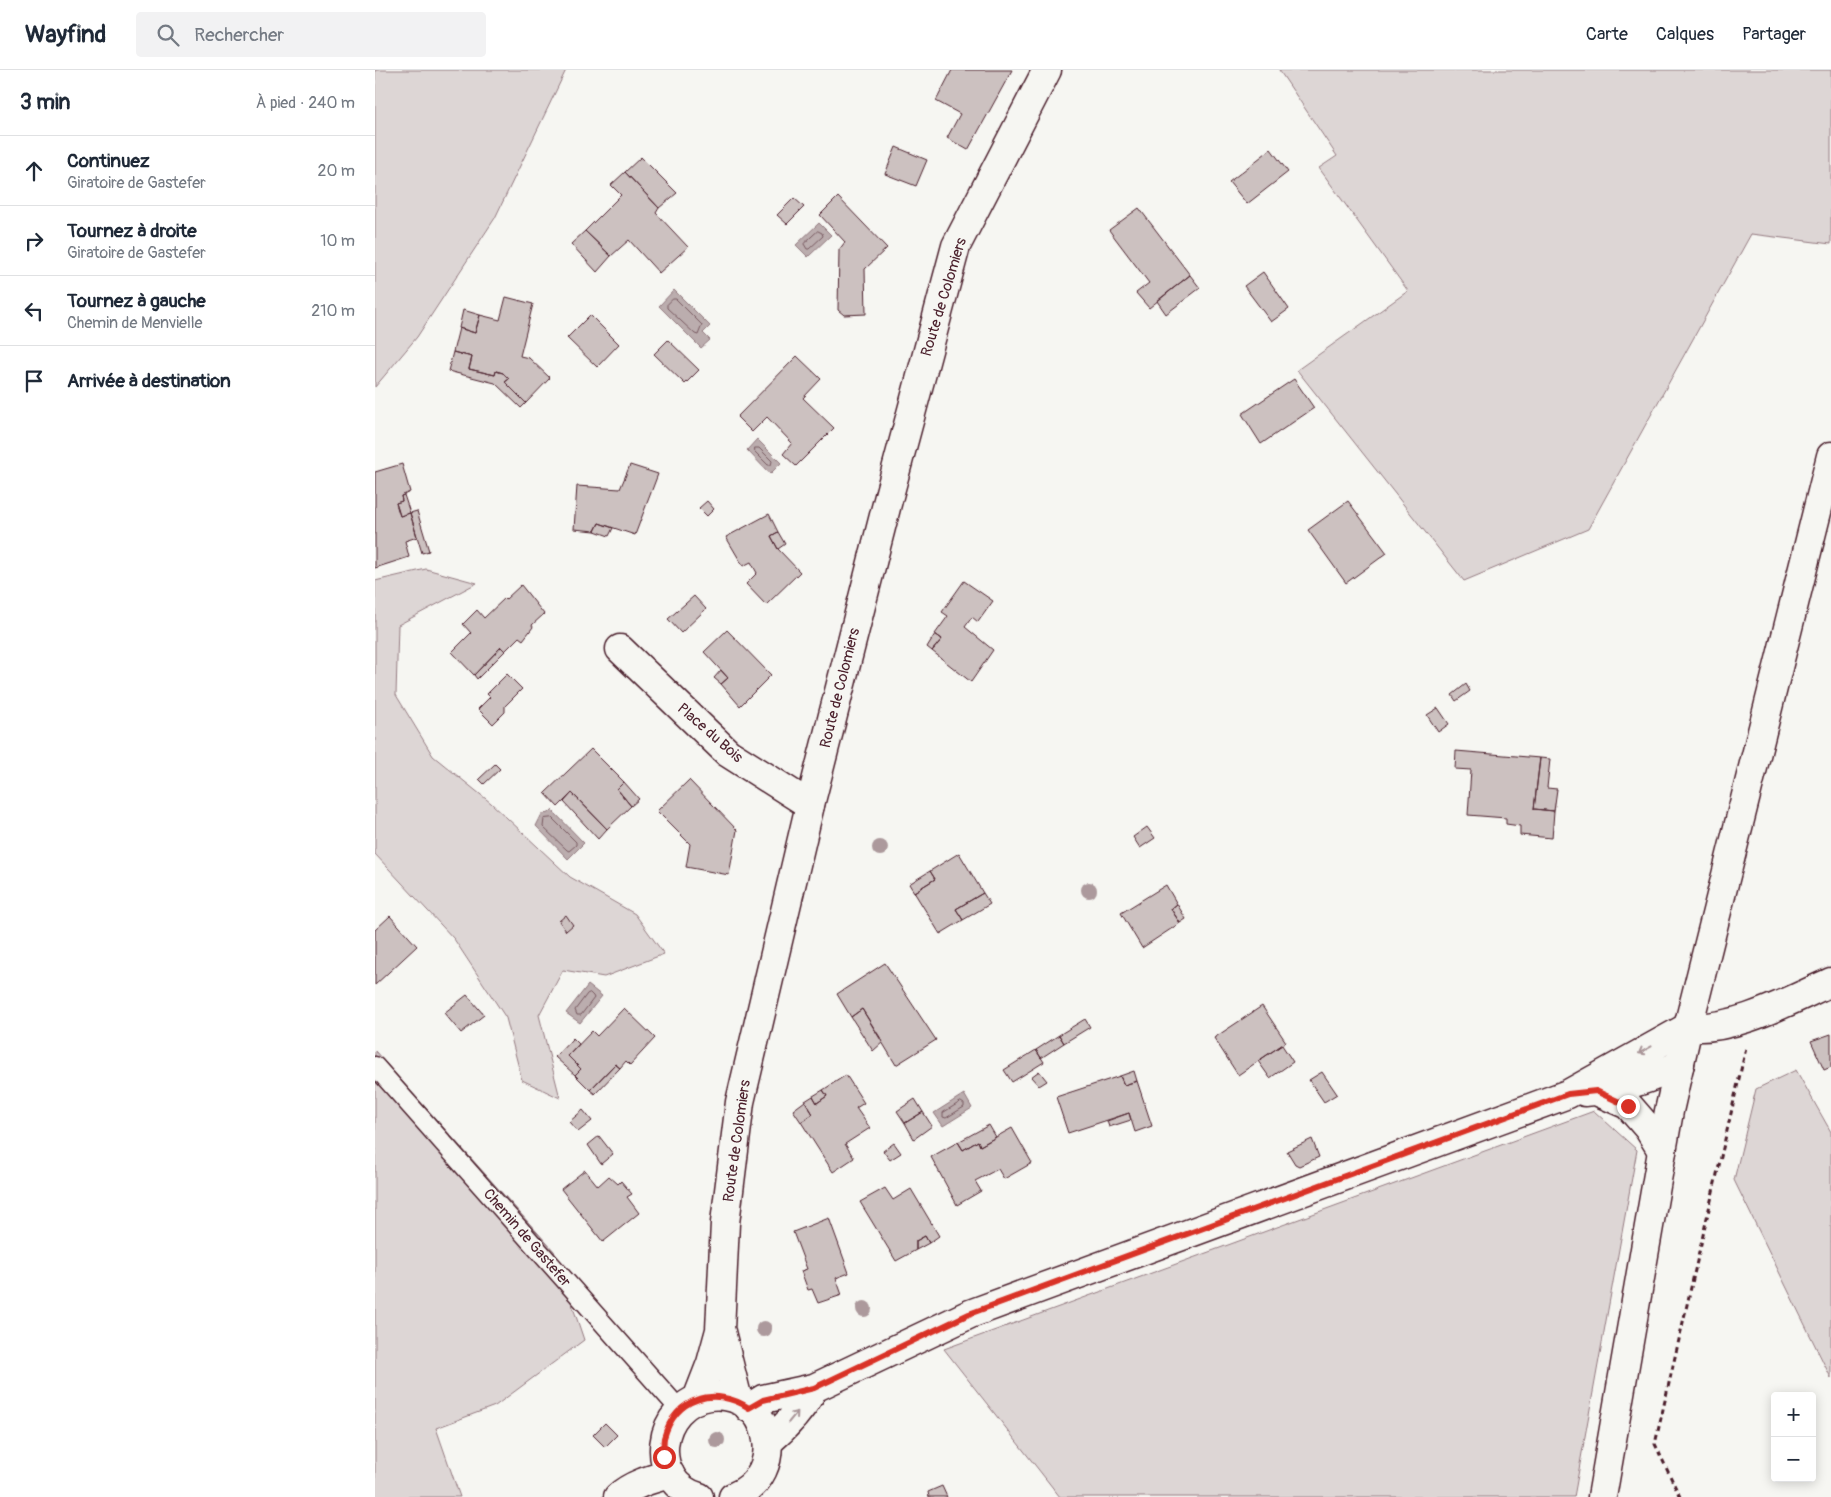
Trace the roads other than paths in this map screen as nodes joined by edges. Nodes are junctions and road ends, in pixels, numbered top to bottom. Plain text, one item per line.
1 (1047, 70) edge
2 (1831, 456) edge
3 (620, 649) dead end
4 (809, 806) junction
5 (1831, 982) edge
6 (1688, 1027) junction
7 (1680, 1064) junction
8 (375, 1066) edge
9 (1596, 1091) junction
10 (1568, 1094) junction
11 (1662, 1151) junction
12 (720, 1330) junction
13 (814, 1388) junction
14 (689, 1404) junction
15 (744, 1404) junction
16 (768, 1442) junction
17 (670, 1474) junction
18 (748, 1492) edge
19 (618, 1497) edge
20 (699, 1497) edge
21 (1602, 1497) edge

1 - 4 street, Route de Colomiers
2 - 6 street
3 - 4 street, Place du Bois
4 - 12 street, Route de Colomiers
5 - 6 street
6 - 7 street
6 -> 10 street
7 - 9 street
7 - 11 street
8 - 14 lane, Chemin de Gastefer
9 - 10 street
9 - 11 street
10 - 13 street
11 - 21 street
12 - 14 street, Route de Colomiers
12 - 15 street, Route de Colomiers
13 - 15 street
16 -> 13 street
14 - 15 street
14 - 17 street, Route de Colomiers
15 - 16 street
16 - 18 street
17 - 19 street
17 - 20 street

